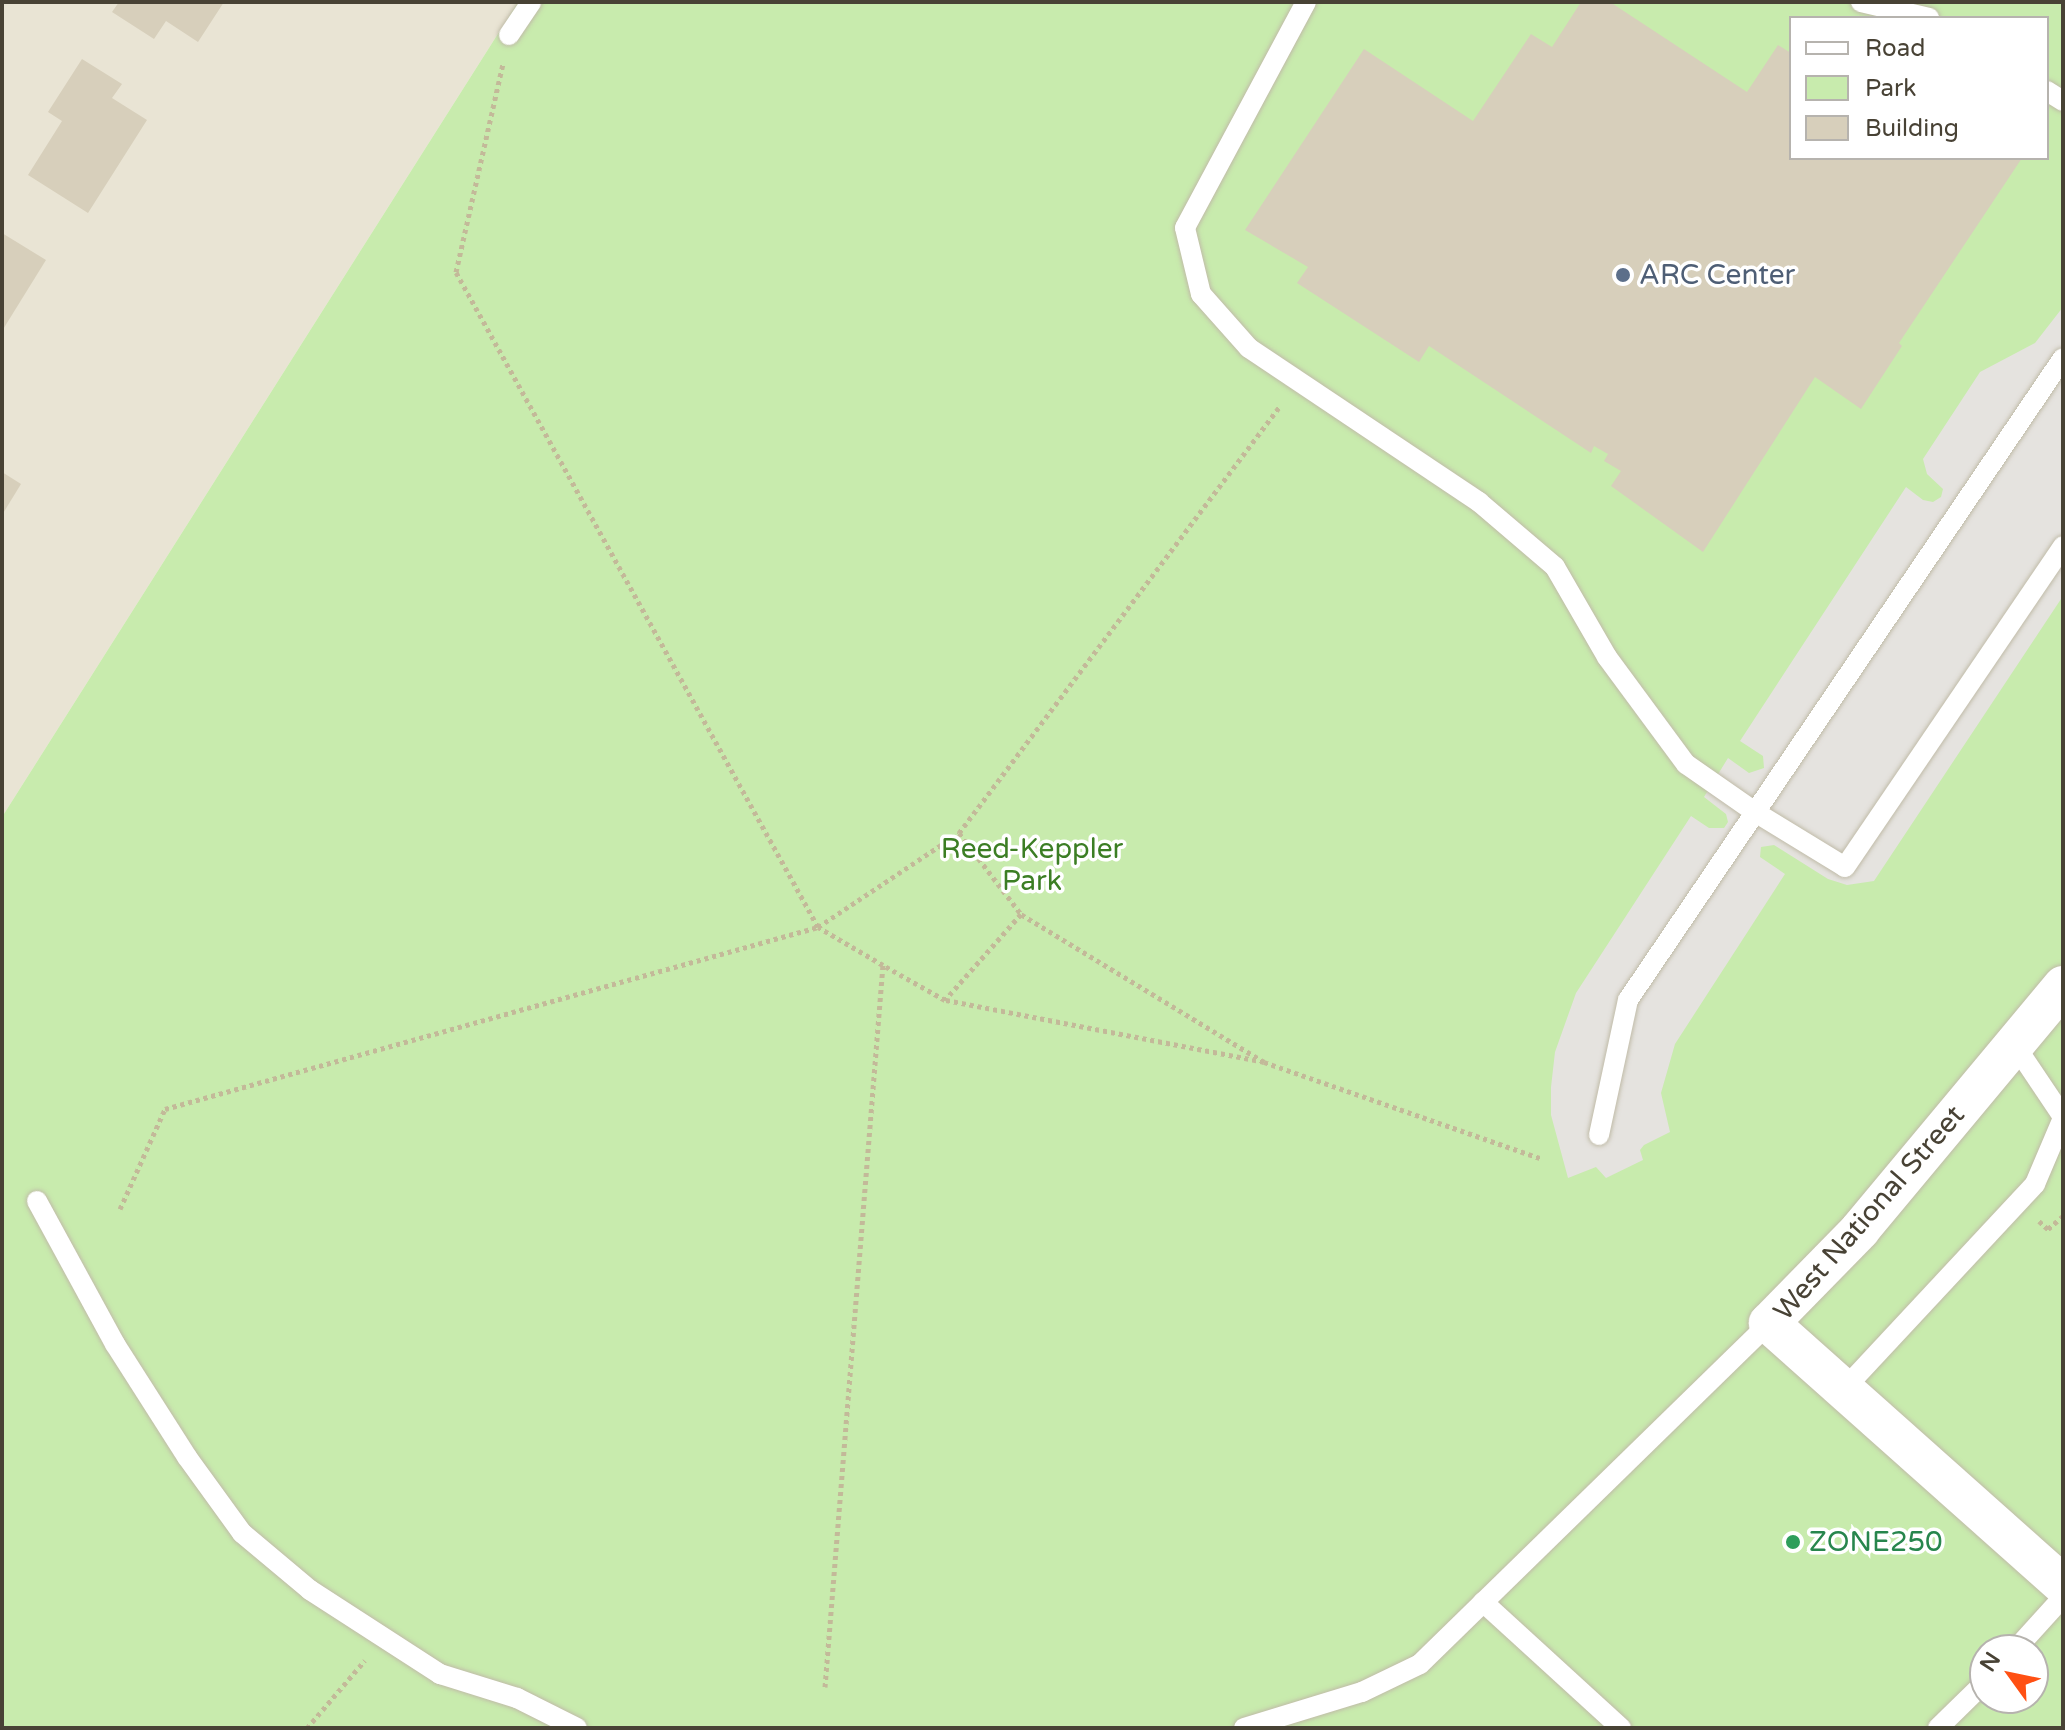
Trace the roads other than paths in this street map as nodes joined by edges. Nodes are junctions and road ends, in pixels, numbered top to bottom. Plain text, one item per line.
1 (531, 2) edge
2 (1306, 2) edge
3 (1861, 2) edge
4 (1920, 16) edge
5 (509, 35) road end
6 (2063, 358) edge
7 (2063, 546) edge
8 (1755, 812) junction
9 (2063, 986) edge
10 (2014, 1044) junction
11 (2063, 1117) edge
12 (1599, 1135) dead end
13 (37, 1201) dead end
14 (1769, 1323) junction
15 (1844, 1389) junction
16 (2063, 1585) edge
17 (2063, 1597) edge
18 (1483, 1602) junction
19 (2029, 1634) edge
20 (1969, 1698) edge
21 (577, 1728) edge
22 (1244, 1728) edge
23 (1621, 1728) edge
24 (1938, 1728) edge

1 - 5 lane
2 - 8 lane
3 - 4 lane
6 - 8 lane
7 - 8 lane
8 - 12 lane
9 - 10 street, West National Street
10 - 11 lane
10 - 14 street, West National Street
11 - 15 lane
13 - 21 lane
14 - 15 street, West National Street
14 - 18 lane
15 - 16 street, West National Street
17 - 19 lane
18 - 22 lane
18 - 23 lane
20 - 24 lane

